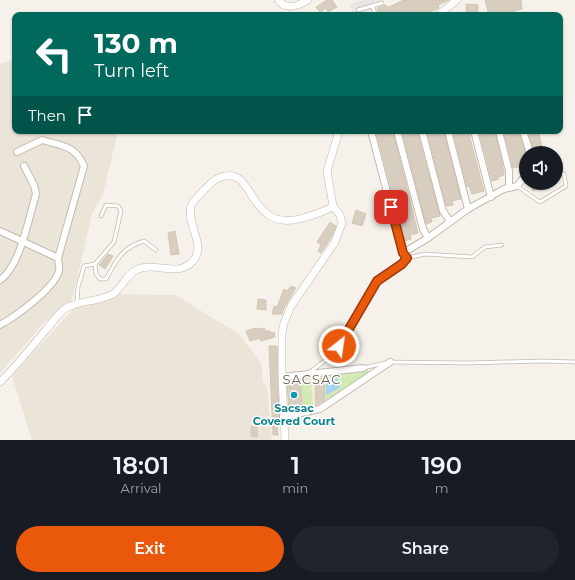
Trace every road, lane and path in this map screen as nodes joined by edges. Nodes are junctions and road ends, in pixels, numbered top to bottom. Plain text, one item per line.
1 (278, 0) edge
2 (308, 0) edge
3 (457, 0) edge
4 (382, 3) dead end
5 (372, 6) junction
6 (358, 10) dead end
7 (375, 12) edge
8 (442, 12) edge
9 (338, 134) edge
10 (372, 134) edge
11 (398, 134) edge
12 (423, 134) edge
13 (449, 134) edge
14 (475, 134) edge
15 (499, 134) edge
16 (524, 134) edge
17 (528, 146) edge
18 (17, 152) dead end
19 (24, 166) dead end
20 (563, 174) edge
21 (519, 184) edge
22 (517, 186) joint
23 (509, 187) junction
24 (563, 188) edge
25 (523, 190) edge
26 (560, 190) edge
27 (491, 197) junction
28 (333, 206) junction
29 (468, 209) junction
30 (101, 216) dead end
31 (450, 220) junction
32 (0, 231) edge
33 (428, 238) junction
34 (21, 241) junction
35 (502, 245) dead end
36 (156, 250) dead end
37 (405, 256) junction
38 (58, 258) junction
39 (95, 264) junction
40 (0, 280) edge
41 (77, 302) junction
42 (0, 325) edge
43 (390, 362) junction
44 (575, 362) edge
45 (363, 368) joint
46 (304, 376) junction
47 (282, 377) junction
48 (0, 382) edge
49 (283, 417) junction
50 (285, 440) edge

1 - 2 street
3 - 8 street
4 - 5 lane
5 - 6 lane
5 - 7 lane
9 - 28 street
10 - 37 street
11 - 33 street
12 - 31 street
13 - 29 street
14 - 27 street
15 - 23 street
16 - 17 street
18 - 38 street
19 - 34 street
20 - 24 lane
21 - 22 street
22 - 23 street
23 - 27 street
25 - 26 lane
27 - 29 street
28 - 41 street
28 - 47 street
29 - 31 street
30 - 39 lane
31 - 33 street
32 - 34 street
33 - 37 street
34 - 38 street
34 - 40 street
35 - 37 lane
36 - 39 lane
37 - 46 lane
38 - 42 street
39 - 41 lane
41 - 48 street
43 - 44 lane
43 - 45 lane
43 - 49 street
45 - 46 street
46 - 47 street
47 - 49 street
49 - 50 street

